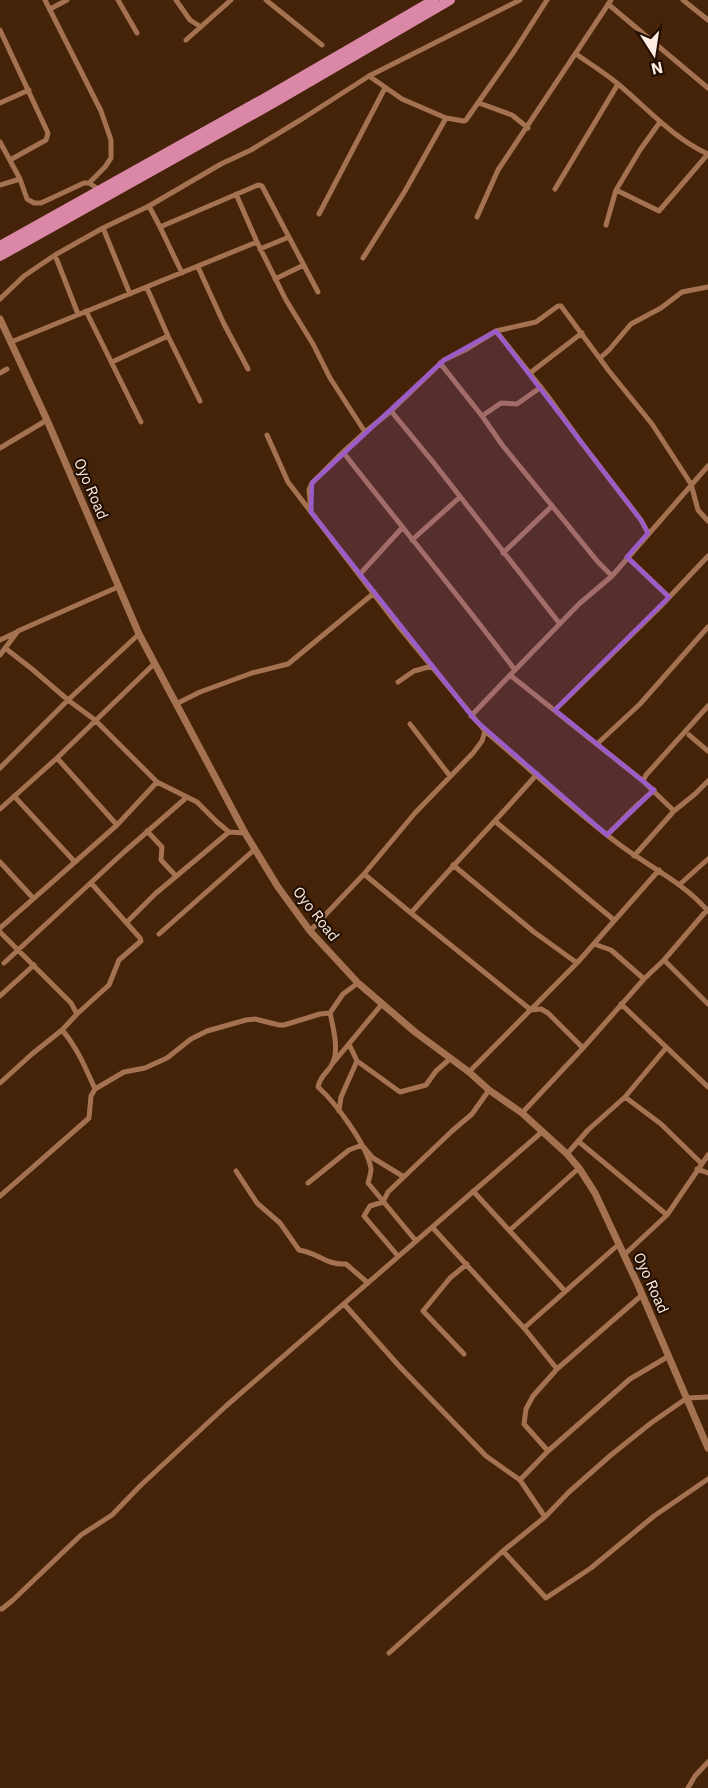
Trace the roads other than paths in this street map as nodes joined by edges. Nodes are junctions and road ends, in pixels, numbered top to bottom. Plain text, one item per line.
1 (45, 0) edge
2 (67, 0) edge
3 (118, 0) edge
4 (176, 0) edge
5 (231, 0) edge
6 (266, 0) edge
7 (280, 0) edge
8 (434, 0) edge
9 (450, 0) edge
10 (520, 0) edge
11 (547, 0) edge
12 (682, 0) edge
13 (610, 2) edge
14 (274, 7) junction
15 (50, 9) junction
16 (708, 20) edge
17 (201, 27) junction
18 (0, 30) edge
19 (137, 33) dead end
20 (186, 40) dead end
21 (322, 45) dead end
22 (576, 54) junction
23 (369, 76) junction
24 (618, 84) junction
25 (385, 88) junction
26 (708, 88) edge
27 (29, 90) junction
28 (0, 103) edge
29 (479, 103) junction
30 (446, 118) junction
31 (660, 122) junction
32 (528, 128) junction
33 (0, 142) edge
34 (708, 154) edge
35 (10, 160) junction
36 (20, 180) junction
37 (89, 183) junction
38 (0, 185) edge
39 (555, 189) dead end
40 (100, 190) junction
41 (616, 190) junction
42 (236, 194) junction
43 (149, 206) junction
44 (319, 214) dead end
45 (477, 217) dead end
46 (606, 225) dead end
47 (160, 227) junction
48 (103, 228) junction
49 (289, 237) junction
50 (257, 242) junction
51 (0, 246) edge
52 (260, 249) junction
53 (55, 255) junction
54 (0, 256) edge
55 (363, 258) dead end
56 (304, 265) junction
57 (198, 267) junction
58 (182, 273) junction
59 (275, 279) junction
60 (147, 288) junction
61 (707, 289) edge
62 (318, 292) dead end
63 (130, 294) junction
64 (0, 299) edge
65 (86, 311) junction
66 (78, 314) junction
67 (0, 319) edge
68 (496, 331) junction
69 (582, 333) junction
70 (168, 336) junction
71 (11, 342) junction
72 (600, 358) junction
73 (112, 363) junction
74 (440, 363) junction
75 (7, 369) dead end
76 (249, 369) dead end
77 (530, 372) junction
78 (0, 373) edge
79 (542, 387) junction
80 (200, 401) dead end
81 (391, 411) junction
82 (483, 416) junction
83 (47, 420) junction
84 (141, 422) dead end
85 (365, 432) junction
86 (267, 435) dead end
87 (0, 448) edge
88 (343, 452) junction
89 (708, 466) edge
90 (692, 484) junction
91 (460, 496) junction
92 (552, 506) junction
93 (311, 512) junction
94 (708, 521) edge
95 (402, 528) junction
96 (648, 533) junction
97 (412, 540) junction
98 (503, 553) junction
99 (708, 556) edge
100 (627, 557) junction
101 (360, 574) junction
102 (612, 576) junction
103 (118, 587) junction
104 (374, 593) junction
105 (669, 597) junction
106 (560, 624) junction
107 (708, 627) edge
108 (18, 631) junction
109 (139, 634) junction
110 (0, 640) edge
111 (5, 648) junction
112 (0, 655) edge
113 (155, 663) junction
114 (432, 666) junction
115 (512, 673) junction
116 (399, 682) dead end
117 (68, 700) junction
118 (176, 704) junction
119 (708, 706) edge
120 (555, 710) junction
121 (471, 716) junction
122 (96, 720) junction
123 (411, 724) dead end
124 (485, 731) junction
125 (689, 732) junction
126 (597, 744) junction
127 (708, 751) edge
128 (57, 758) junction
129 (0, 768) edge
130 (537, 774) junction
131 (450, 776) junction
132 (643, 781) junction
133 (708, 781) edge
134 (157, 782) junction
135 (654, 790) junction
136 (14, 796) junction
137 (187, 797) junction
138 (0, 809) edge
139 (674, 811) junction
140 (495, 822) junction
141 (117, 825) junction
142 (147, 831) junction
143 (229, 832) junction
144 (245, 833) junction
145 (607, 835) junction
146 (255, 849) junction
147 (634, 856) junction
148 (708, 859) edge
149 (74, 861) junction
150 (0, 862) edge
151 (453, 865) junction
152 (659, 870) junction
153 (364, 874) junction
154 (176, 876) junction
155 (91, 884) junction
156 (679, 885) junction
157 (33, 898) junction
158 (707, 910) edge
159 (411, 914) junction
160 (614, 920) junction
161 (127, 922) junction
162 (0, 930) edge
163 (310, 931) junction
164 (159, 934) dead end
165 (594, 944) junction
166 (19, 950) junction
167 (664, 960) junction
168 (4, 963) dead end
169 (577, 963) junction
170 (33, 965) junction
171 (644, 979) junction
172 (358, 983) junction
173 (0, 996) edge
174 (382, 1004) junction
175 (708, 1004) edge
176 (621, 1005) junction
177 (531, 1010) junction
178 (330, 1013) junction
179 (77, 1014) junction
180 (62, 1030) junction
181 (349, 1044) junction
182 (583, 1048) junction
183 (666, 1048) junction
184 (451, 1058) junction
185 (357, 1061) junction
186 (333, 1063) junction
187 (469, 1072) junction
188 (1, 1079) edge
189 (708, 1087) edge
190 (95, 1089) junction
191 (489, 1090) junction
192 (625, 1097) junction
193 (339, 1111) junction
194 (522, 1113) junction
195 (543, 1131) junction
196 (578, 1141) junction
197 (362, 1145) junction
198 (567, 1154) junction
199 (708, 1155) edge
200 (701, 1163) junction
201 (579, 1168) junction
202 (697, 1169) junction
203 (236, 1171) dead end
204 (708, 1173) edge
205 (404, 1177) junction
206 (308, 1183) dead end
207 (473, 1191) junction
208 (0, 1197) edge
209 (383, 1202) junction
210 (667, 1215) junction
211 (433, 1227) junction
212 (510, 1230) junction
213 (416, 1241) junction
214 (619, 1244) junction
215 (624, 1255) junction
216 (398, 1256) junction
217 (467, 1264) junction
218 (368, 1283) junction
219 (566, 1291) junction
220 (642, 1295) junction
221 (344, 1304) junction
222 (524, 1328) junction
223 (464, 1354) dead end
224 (669, 1356) junction
225 (557, 1370) junction
226 (708, 1397) edge
227 (687, 1398) junction
228 (708, 1448) edge
229 (548, 1451) junction
230 (708, 1479) edge
231 (520, 1480) junction
232 (545, 1517) junction
233 (503, 1551) junction
234 (0, 1609) edge
235 (389, 1653) dead end
236 (708, 1762) edge
237 (688, 1788) edge

1 - 15 street
2 - 15 street
3 - 19 street
4 - 17 street
5 - 17 street
6 - 14 street
7 - 14 street
8 - 40 highway
9 - 54 highway
10 - 23 street
11 - 29 street
12 - 16 street
13 - 22 street
13 - 26 street
14 - 21 street
15 - 37 street
17 - 20 street
18 - 27 street
22 - 24 street
22 - 32 street
23 - 25 street
23 - 43 street
24 - 31 street
24 - 39 street
25 - 30 street
25 - 44 street
27 - 28 street
27 - 35 street
29 - 30 street
29 - 32 street
30 - 55 street
31 - 34 street
31 - 41 street
32 - 45 street
33 - 35 street
34 - 41 street
35 - 36 street
36 - 37 street
36 - 38 street
37 - 40 street
40 - 51 highway
41 - 46 street
42 - 47 street
42 - 49 street
42 - 50 street
43 - 47 street
43 - 48 street
47 - 58 street
48 - 53 street
48 - 63 street
49 - 52 street
49 - 56 street
50 - 52 street
50 - 57 street
52 - 59 street
53 - 64 street
53 - 66 street
56 - 59 street
56 - 62 street
57 - 58 street
57 - 76 street
58 - 60 street
59 - 85 street
60 - 63 street
60 - 70 street
61 - 72 street
63 - 65 street
65 - 66 street
65 - 73 street
66 - 71 street
67 - 71 street, Oyo Road
68 - 69 street
68 - 74 street
68 - 77 street
69 - 72 street
69 - 77 street
70 - 73 street
70 - 80 street
71 - 83 street, Oyo Road
72 - 90 street
73 - 84 street
74 - 81 street
74 - 82 street
75 - 78 street
77 - 79 street
79 - 82 street
79 - 96 street
81 - 85 street
81 - 91 street
82 - 92 street
83 - 87 street
83 - 103 street, Oyo Road
85 - 88 street
86 - 93 street
88 - 93 street
88 - 95 street
89 - 90 street
90 - 94 street
90 - 96 street
91 - 97 street
91 - 98 street
92 - 98 street
92 - 102 street
93 - 101 street
95 - 97 street
95 - 101 street
96 - 100 street
97 - 115 street
98 - 106 street
99 - 105 street
100 - 102 street
100 - 105 street
101 - 104 street
102 - 106 street
103 - 108 street
103 - 109 street, Oyo Road
104 - 114 street
104 - 118 street
105 - 120 street
106 - 115 street
107 - 126 street
108 - 110 street
108 - 111 street
109 - 113 street, Oyo Road
109 - 117 street
111 - 112 street
111 - 117 street
113 - 118 street, Oyo Road
113 - 122 street
114 - 116 street
114 - 121 street
115 - 120 street
115 - 121 street
117 - 122 street
117 - 129 street
118 - 144 street, Oyo Road
119 - 125 street
120 - 126 street
121 - 124 street
122 - 128 street
122 - 134 street
123 - 131 street
124 - 130 street
124 - 131 street
125 - 127 street
125 - 132 street
126 - 132 street
128 - 136 street
128 - 141 street
130 - 140 street
130 - 145 street
131 - 153 street
132 - 135 street
133 - 139 street
134 - 137 street
134 - 141 street
135 - 139 street
135 - 145 street
136 - 138 street
136 - 149 street
137 - 142 street
137 - 143 street
139 - 147 street
140 - 151 street
140 - 160 street
141 - 149 street
142 - 154 street
142 - 155 street
143 - 144 street
143 - 154 street
144 - 146 street, Oyo Road
145 - 147 street
146 - 163 street, Oyo Road
146 - 164 street
147 - 152 street
148 - 156 street
149 - 157 street
150 - 157 street
151 - 159 street
151 - 169 street
152 - 156 street
152 - 160 street
153 - 159 street
153 - 163 street
154 - 161 street
155 - 161 street
155 - 166 street
156 - 158 street
157 - 162 street
158 - 167 street
159 - 177 street
160 - 165 street
161 - 179 street
162 - 166 street
163 - 172 street, Oyo Road
165 - 169 street
165 - 171 street
166 - 168 street
166 - 170 street
167 - 171 street
167 - 175 street
169 - 177 street
170 - 173 street
170 - 179 street
171 - 176 street
172 - 174 street, Oyo Road
172 - 178 street
174 - 181 street
174 - 184 street, Oyo Road
176 - 182 street
176 - 183 street
177 - 182 street
177 - 187 street
178 - 186 street
178 - 190 street
179 - 180 street
180 - 188 street
180 - 190 street
181 - 185 street
181 - 186 street
182 - 194 street
183 - 189 street
183 - 192 street
184 - 185 street
184 - 187 street, Oyo Road
185 - 193 street
186 - 193 street
187 - 191 street, Oyo Road
190 - 208 street
191 - 194 street, Oyo Road
191 - 205 street
192 - 196 street
192 - 200 street
193 - 197 street
194 - 195 street, Oyo Road
195 - 198 street, Oyo Road
195 - 207 street
196 - 198 street
196 - 210 street
197 - 205 street
197 - 206 street
197 - 209 street
198 - 201 street, Oyo Road
199 - 200 street
200 - 202 street
201 - 212 street
201 - 214 street, Oyo Road
202 - 204 street
202 - 210 street
203 - 218 street
205 - 209 street
207 - 211 street
207 - 212 street
209 - 213 street
209 - 216 street
210 - 215 street
211 - 213 street
211 - 217 street
212 - 219 street
213 - 216 street
214 - 215 street, Oyo Road
214 - 219 street
215 - 220 street, Oyo Road
216 - 218 street
217 - 222 street
217 - 223 street
218 - 221 street
219 - 222 street
220 - 224 street, Oyo Road
220 - 225 street
221 - 231 street
221 - 234 street
222 - 225 street
224 - 227 street, Oyo Road
224 - 229 street
225 - 229 street
226 - 227 street
227 - 228 street, Oyo Road
227 - 232 street
229 - 231 street
230 - 233 street
231 - 232 street
232 - 233 street
233 - 235 street
236 - 237 street

